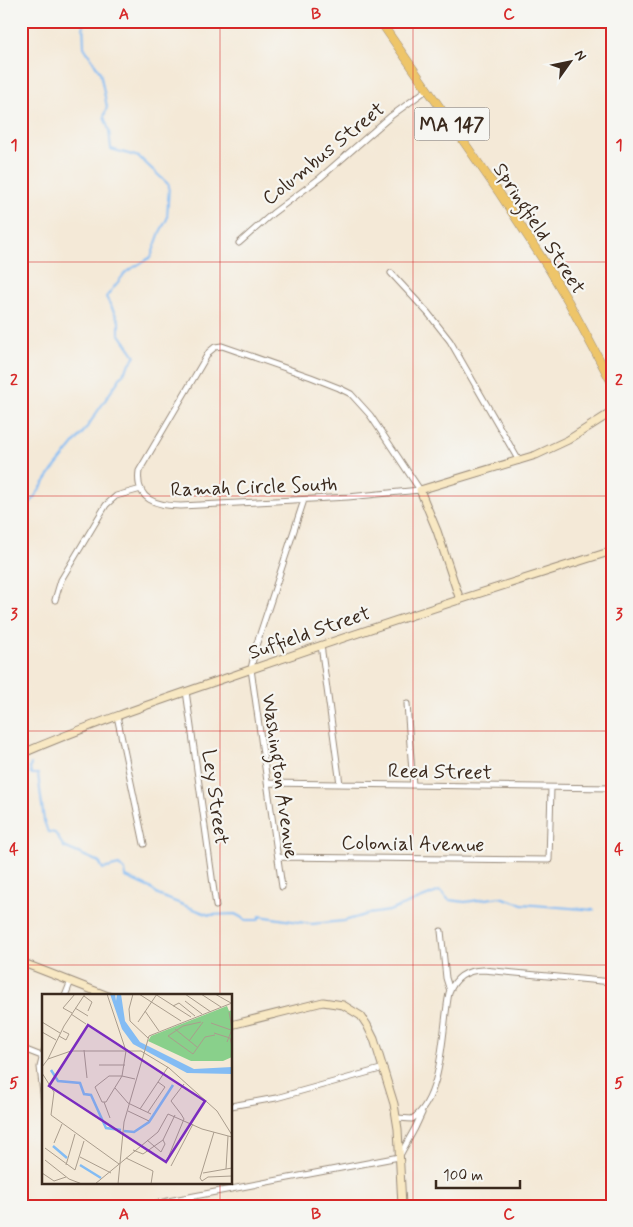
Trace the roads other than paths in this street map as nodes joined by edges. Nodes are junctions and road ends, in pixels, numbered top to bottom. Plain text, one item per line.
1 (380, 21) edge
2 (428, 89) junction
3 (239, 242) dead end
4 (391, 273) dead end
5 (612, 383) edge
6 (612, 412) edge
7 (519, 461) junction
8 (141, 489) junction
9 (420, 490) junction
10 (304, 500) junction
11 (612, 551) edge
12 (55, 600) dead end
13 (460, 600) junction
14 (321, 645) junction
15 (251, 669) junction
16 (186, 691) junction
17 (407, 704) dead end
18 (117, 716) junction
19 (21, 754) edge
20 (267, 783) junction
21 (340, 784) junction
22 (413, 786) junction
23 (551, 788) junction
24 (612, 788) edge
25 (144, 844) dead end
26 (278, 857) junction
27 (282, 887) dead end
28 (216, 906) dead end
29 (441, 931) dead end
30 (21, 962) edge
31 (71, 981) junction
32 (612, 982) edge
33 (450, 991) junction
34 (66, 994) edge
35 (103, 994) edge
36 (232, 1025) edge
37 (21, 1048) edge
38 (42, 1055) edge
39 (42, 1060) edge
40 (384, 1068) junction
41 (42, 1087) edge
42 (232, 1106) edge
43 (425, 1106) junction
44 (397, 1118) junction
45 (399, 1157) junction
46 (160, 1204) edge
47 (142, 1206) edge
48 (402, 1206) edge

1 - 2 main road, Springfield Street / MA 147
2 - 3 street, Columbus Street
2 - 5 main road, Springfield Street / MA 147
4 - 7 street
6 - 7 street
7 - 9 street
8 - 9 street
8 - 10 street, Ramah Circle South
8 - 12 street
9 - 10 street, Ramah Circle South
9 - 13 street
10 - 15 street
11 - 13 street, Suffield Street
13 - 14 street, Suffield Street
14 - 15 street, Suffield Street
14 - 21 street
15 - 16 street, Suffield Street
15 - 20 street, Washington Avenue
16 - 18 street, Suffield Street
16 - 28 street, Ley Street
17 - 22 street
18 - 19 street, Suffield Street
18 - 25 street
20 - 21 street, Reed Street
20 - 26 street, Washington Avenue
21 - 22 street, Reed Street
22 - 23 street, Reed Street
23 - 24 street, Reed Street
23 - 26 street, Colonial Avenue
26 - 27 street, Washington Avenue
29 - 33 street
30 - 31 street
31 - 34 street
31 - 35 street
32 - 33 street
33 - 43 street
36 - 40 street
37 - 38 street
39 - 41 street
40 - 42 street
40 - 44 street
43 - 44 street
43 - 45 street
44 - 45 street
45 - 46 street
45 - 48 street
46 - 47 street

